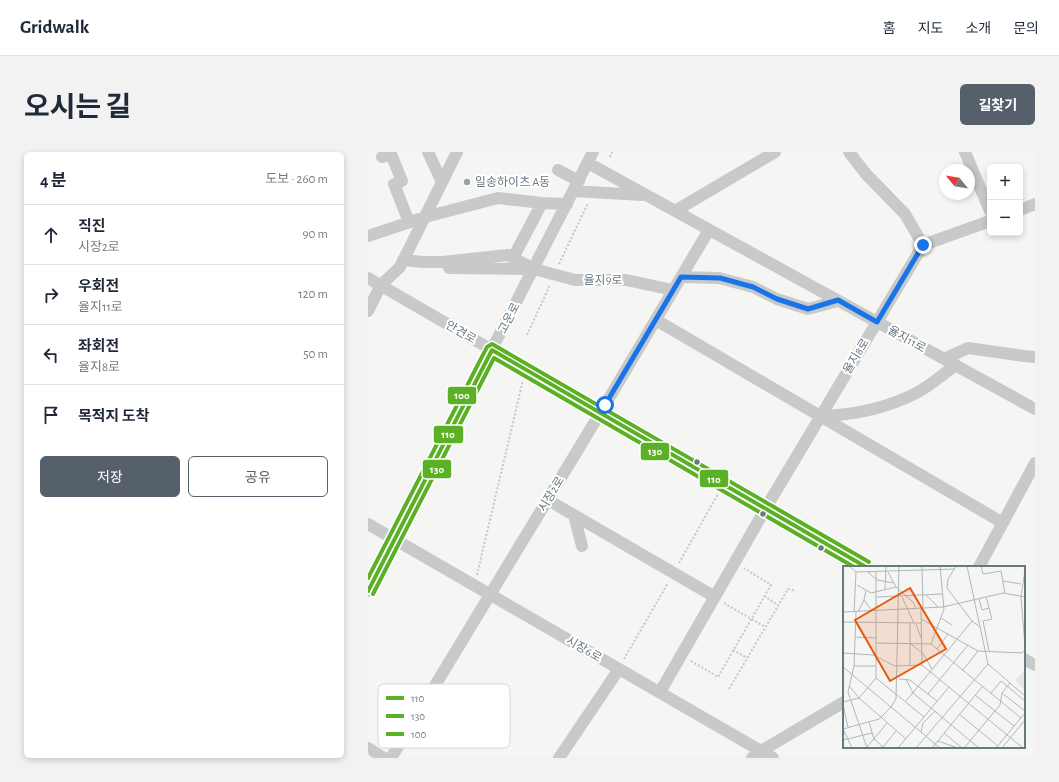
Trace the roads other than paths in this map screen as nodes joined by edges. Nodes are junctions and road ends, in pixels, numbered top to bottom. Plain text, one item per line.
1 (428, 152) edge
2 (457, 152) edge
3 (593, 152) edge
4 (775, 152) edge
5 (849, 152) edge
6 (965, 152) edge
7 (382, 157) dead end
8 (588, 163) junction
9 (558, 170) dead end
10 (442, 182) junction
11 (576, 186) junction
12 (646, 195) junction
13 (542, 203) junction
14 (567, 204) junction
15 (987, 204) edge
16 (1035, 204) edge
17 (1023, 209) edge
18 (675, 211) junction
19 (425, 216) junction
20 (409, 222) junction
21 (987, 222) edge
22 (709, 230) junction
23 (368, 236) edge
24 (923, 245) junction
25 (513, 258) junction
26 (401, 263) junction
27 (534, 269) junction
28 (681, 277) junction
29 (368, 278) edge
30 (381, 286) junction
31 (673, 290) junction
32 (838, 300) junction
33 (368, 311) edge
34 (656, 320) junction
35 (877, 322) junction
36 (492, 350) junction
37 (1035, 357) edge
38 (944, 359) junction
39 (956, 365) junction
40 (1035, 409) edge
41 (600, 413) junction
42 (821, 416) junction
43 (1035, 463) edge
44 (548, 500) junction
45 (766, 509) junction
46 (574, 515) junction
47 (1003, 523) junction
48 (368, 524) edge
49 (395, 539) junction
50 (582, 546) dead end
51 (864, 566) edge
52 (980, 566) edge
53 (372, 575) edge
54 (368, 591) edge
55 (490, 595) junction
56 (715, 597) junction
57 (1025, 660) edge
58 (1035, 665) edge
59 (619, 669) junction
60 (436, 684) edge
61 (660, 692) junction
62 (843, 703) edge
63 (368, 748) edge
64 (397, 748) edge
65 (756, 754) edge
66 (384, 758) edge
67 (391, 758) edge
68 (559, 758) edge
69 (773, 758) edge

1 - 10 street
2 - 10 street
3 - 8 street, 고운로
4 - 18 street
5 - 24 street
6 - 15 street
7 - 20 street
8 - 11 street, 고운로
8 - 12 street, 율지11로
9 - 11 street
10 - 19 street
11 - 12 street
11 - 14 street, 고운로
12 - 18 street, 율지11로
13 - 14 street
13 - 19 street
13 - 25 street
14 - 27 street, 고운로
16 - 17 street
18 - 22 street, 율지11로
19 - 20 street
19 - 26 street
20 - 23 street
21 - 24 street
22 - 28 street, 시장2로
22 - 32 street, 율지11로
24 - 35 street, 율지8로
25 - 26 street
25 - 27 street
26 - 27 street
26 - 30 street
27 - 31 street, 율지9로
27 - 36 street, 고운로
28 - 31 street, 시장2로
28 - 32 street
29 - 30 street, 안견로
30 - 33 street
30 - 36 street, 안견로
31 - 34 street, 시장2로
32 - 35 street, 율지11로
34 - 41 street, 시장2로
34 - 42 street
35 - 38 street, 율지11로
35 - 42 street, 율지8로
36 - 41 street, 안견로
36 - 49 street, 고운로
37 - 38 street
38 - 39 street, 율지11로
39 - 40 street, 율지11로
39 - 42 street
41 - 44 street, 시장2로
41 - 45 street, 안견로
42 - 45 street, 율지8로
42 - 47 street
43 - 47 street
44 - 46 street
44 - 55 street, 시장2로
45 - 51 street, 안견로
45 - 56 street, 율지8로
46 - 50 street
46 - 56 street
47 - 52 street
48 - 49 street, 시장6로
49 - 53 street, 고운로
49 - 55 street, 시장6로
53 - 54 street, 고운로
55 - 59 street, 시장6로
55 - 60 street, 시장2로
56 - 61 street, 율지8로
57 - 58 street
59 - 61 street, 시장6로
59 - 68 street
61 - 65 street, 시장6로
62 - 65 street
63 - 66 street
64 - 67 street, 시장2로
65 - 69 street, 시장6로

